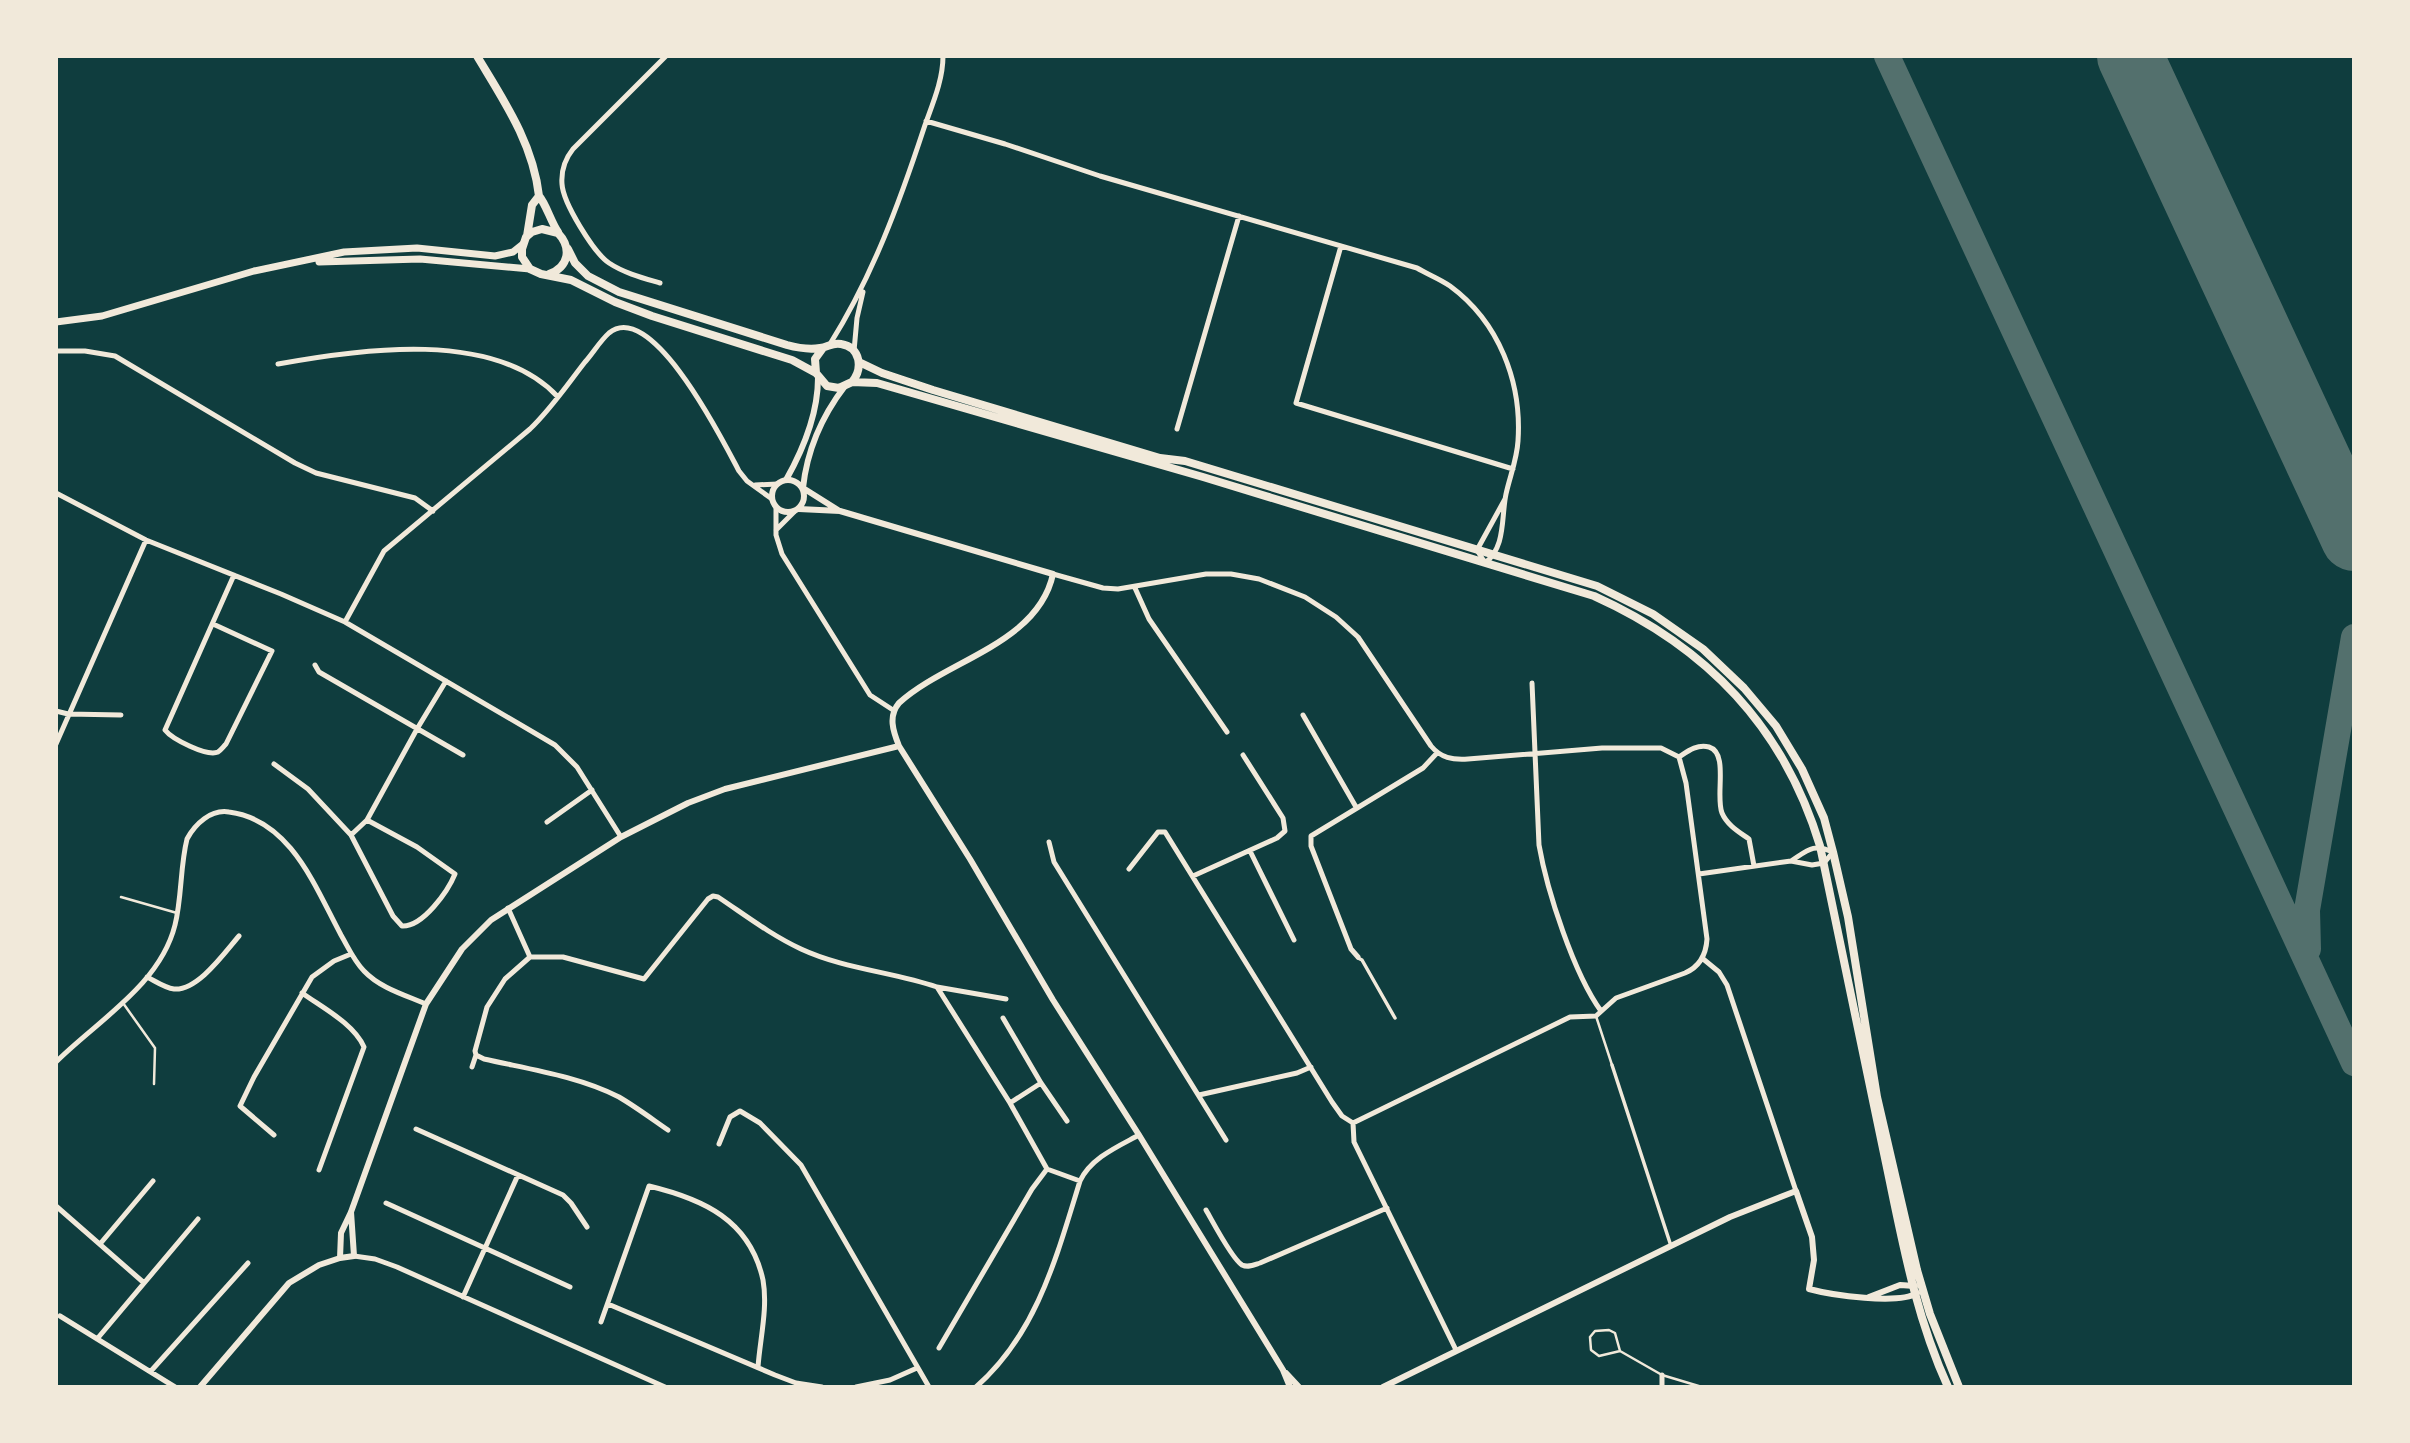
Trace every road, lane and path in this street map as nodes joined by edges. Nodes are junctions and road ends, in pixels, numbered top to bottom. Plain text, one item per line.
1 (477, 56) edge
2 (666, 56) edge
3 (943, 56) edge
4 (926, 121) junction
5 (539, 196) junction
6 (1239, 216) junction
7 (558, 233) junction
8 (524, 241) junction
9 (1341, 246) junction
10 (567, 247) junction
11 (294, 263) junction
12 (530, 270) junction
13 (549, 274) junction
14 (660, 283) dead end
15 (865, 284) junction
16 (56, 322) edge
17 (827, 346) junction
18 (56, 351) edge
19 (854, 351) junction
20 (859, 362) junction
21 (278, 364) dead end
22 (817, 375) junction
23 (849, 384) junction
24 (558, 397) junction
25 (1177, 429) dead end
26 (1513, 469) junction
27 (786, 480) junction
28 (778, 484) junction
29 (755, 485) junction
30 (803, 488) junction
31 (56, 493) edge
32 (772, 499) junction
33 (1505, 499) junction
34 (776, 507) junction
35 (797, 510) junction
36 (840, 511) junction
37 (433, 512) junction
38 (776, 530) junction
39 (146, 540) junction
40 (1477, 550) junction
41 (1495, 555) junction
42 (1485, 563) junction
43 (234, 575) junction
44 (1053, 575) junction
45 (1135, 588) junction
46 (345, 622) junction
47 (213, 624) junction
48 (314, 666) dead end
49 (446, 681) junction
50 (1532, 683) dead end
51 (894, 710) junction
52 (56, 711) edge
53 (68, 715) junction
54 (121, 715) dead end
55 (1303, 715) dead end
56 (417, 729) junction
57 (1227, 732) dead end
58 (56, 744) edge
59 (898, 746) junction
60 (1437, 753) junction
61 (1534, 753) junction
62 (463, 755) dead end
63 (1243, 755) dead end
64 (1679, 757) junction
65 (274, 764) dead end
66 (592, 790) junction
67 (1356, 807) junction
68 (367, 820) junction
69 (547, 822) dead end
70 (351, 835) junction
71 (621, 837) junction
72 (1049, 842) dead end
73 (1820, 846) junction
74 (1250, 850) junction
75 (1833, 852) junction
76 (1791, 861) junction
77 (1824, 863) junction
78 (1754, 866) junction
79 (1129, 869) dead end
80 (1699, 874) junction
81 (1193, 876) junction
82 (121, 897) dead end
83 (508, 908) junction
84 (177, 913) junction
85 (239, 936) dead end
86 (1294, 940) dead end
87 (351, 954) junction
88 (530, 957) junction
89 (1358, 957) joint
90 (1702, 958) junction
91 (148, 977) junction
92 (937, 987) junction
93 (302, 993) junction
94 (1006, 999) dead end
95 (122, 1002) junction
96 (426, 1004) junction
97 (1599, 1014) junction
98 (1003, 1018) dead end
99 (1395, 1018) dead end
100 (476, 1055) junction
101 (56, 1062) edge
102 (1612, 1065) joint
103 (472, 1067) dead end
104 (1311, 1067) junction
105 (1041, 1083) junction
106 (154, 1084) dead end
107 (1199, 1094) junction
108 (1010, 1103) junction
109 (1067, 1121) dead end
110 (1353, 1123) junction
111 (416, 1129) dead end
112 (668, 1130) dead end
113 (274, 1135) dead end
114 (1139, 1135) junction
115 (1226, 1140) dead end
116 (719, 1144) dead end
117 (1048, 1169) junction
118 (319, 1170) dead end
119 (518, 1175) junction
120 (153, 1181) dead end
121 (1080, 1181) junction
122 (1796, 1191) junction
123 (386, 1203) dead end
124 (56, 1206) edge
125 (1387, 1208) junction
126 (1206, 1210) dead end
127 (351, 1213) junction
128 (198, 1219) dead end
129 (587, 1227) dead end
130 (100, 1244) junction
131 (1671, 1246) junction
132 (485, 1248) junction
133 (354, 1256) junction
134 (340, 1258) junction
135 (248, 1263) dead end
136 (143, 1282) junction
137 (1912, 1284) junction
138 (570, 1287) dead end
139 (1922, 1289) junction
140 (1914, 1296) junction
141 (463, 1297) junction
142 (1869, 1297) junction
143 (608, 1304) junction
144 (60, 1316) dead end
145 (601, 1322) dead end
146 (97, 1339) junction
147 (939, 1348) dead end
148 (1457, 1350) junction
149 (1620, 1350) junction
150 (758, 1367) junction
151 (917, 1368) junction
152 (1283, 1370) junction
153 (151, 1371) junction
154 (1662, 1375) junction
155 (175, 1387) edge
156 (200, 1387) edge
157 (665, 1387) edge
158 (822, 1387) edge
159 (856, 1387) edge
160 (929, 1387) edge
161 (976, 1387) edge
162 (1290, 1387) edge
163 (1299, 1387) edge
164 (1383, 1387) edge
165 (1662, 1387) edge
166 (1702, 1387) edge
167 (1948, 1387) edge
168 (1959, 1387) edge

1 - 5 main road
2 - 14 street
3 - 4 street
4 - 6 street
4 - 15 street
5 - 7 main road
5 - 8 main road
6 - 9 street
6 - 25 street
7 - 8 main road
7 - 10 main road
8 - 11 main road
8 - 12 main road
9 - 26 street
9 - 26 street
10 - 13 main road
10 - 17 main road
11 - 12 main road
11 - 16 main road
12 - 13 main road
13 - 22 main road
15 - 17 street
15 - 19 street
17 - 19 main road
17 - 22 main road
18 - 37 street
19 - 20 main road
20 - 23 main road
20 - 40 main road
21 - 24 street
22 - 23 main road
22 - 27 street
23 - 30 street
23 - 42 main road
24 - 29 street
24 - 37 street
26 - 33 street
27 - 28 street
27 - 30 street
28 - 29 street
28 - 32 street
29 - 32 street
30 - 35 street
30 - 36 street
31 - 39 street
32 - 34 street
33 - 40 street
33 - 41 street
34 - 35 street
34 - 38 street
35 - 36 street
35 - 38 street
36 - 44 street
37 - 46 street
38 - 51 street
39 - 43 street
39 - 53 street
40 - 41 main road
40 - 42 street
41 - 42 street
41 - 75 main road
42 - 73 main road
43 - 46 street
43 - 47 street
44 - 45 street
44 - 51 street
45 - 57 street
45 - 60 street
46 - 49 street
47 - 47 street
48 - 56 street
49 - 56 street
49 - 66 street
50 - 61 street
51 - 59 street
52 - 53 street
53 - 54 street
53 - 58 street
55 - 67 street
56 - 62 street
56 - 68 street
59 - 71 street
59 - 114 street
60 - 61 street
60 - 67 street
61 - 64 street
61 - 97 street
63 - 74 street
64 - 78 street
64 - 80 street
65 - 70 street
66 - 69 street
66 - 71 street
67 - 89 street
68 - 70 street
68 - 70 street
71 - 83 street
72 - 107 street
73 - 75 street
73 - 76 street
73 - 77 main road
74 - 81 street
74 - 86 street
75 - 77 street
75 - 139 main road
76 - 77 street
76 - 78 street
77 - 137 main road
78 - 80 street
79 - 81 street
80 - 90 street
81 - 104 street
82 - 84 lane
83 - 88 street
83 - 96 street
84 - 87 street
84 - 91 street
85 - 91 street
87 - 93 street
87 - 96 street
88 - 92 street
88 - 100 street
89 - 99 street
90 - 97 street
90 - 122 street
91 - 95 street
92 - 94 street
92 - 108 street
93 - 113 street
93 - 118 street
95 - 101 street
95 - 106 lane
96 - 127 street
97 - 102 lane
97 - 110 street
98 - 105 street
100 - 103 street
100 - 112 street
102 - 131 street
104 - 107 street
104 - 110 street
105 - 108 street
105 - 109 street
107 - 115 street
108 - 117 street
110 - 125 street
111 - 119 street
114 - 121 street
114 - 152 street
116 - 151 street
117 - 121 street
117 - 147 street
119 - 129 street
119 - 132 street
120 - 130 street
121 - 161 street
122 - 131 street
122 - 142 street
123 - 132 street
124 - 130 street
125 - 126 street
125 - 148 street
127 - 133 street
127 - 134 street
128 - 136 street
130 - 136 street
131 - 148 street
132 - 138 street
132 - 141 street
133 - 134 street
133 - 141 street
134 - 156 street
135 - 153 street
136 - 146 street
137 - 139 street
137 - 140 main road
137 - 142 street
139 - 140 street
139 - 168 main road
140 - 142 street
140 - 167 main road
141 - 157 street
143 - 145 street
143 - 150 street
143 - 150 street
144 - 146 street
146 - 153 street
148 - 164 street
149 - 149 lane
149 - 154 lane
150 - 158 street
151 - 159 street
151 - 160 street
152 - 162 street
152 - 163 street
153 - 155 street
154 - 165 street
154 - 166 lane

